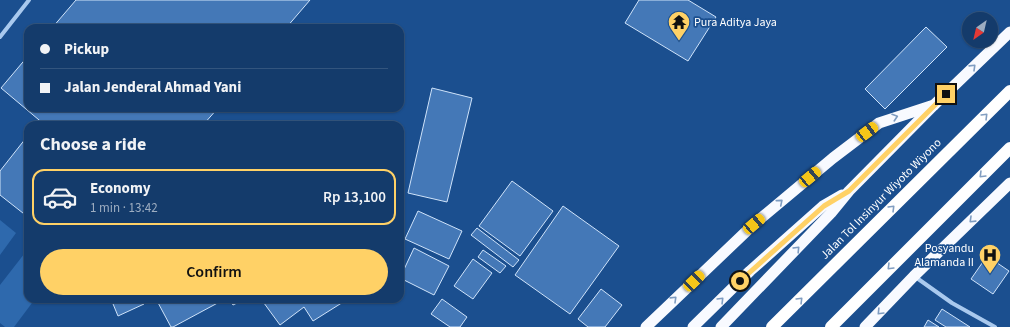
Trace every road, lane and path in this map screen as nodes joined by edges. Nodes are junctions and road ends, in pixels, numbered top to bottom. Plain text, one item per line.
1 (30, 0) edge
2 (1010, 32) edge
3 (0, 37) edge
4 (1010, 91) edge
5 (935, 104) junction
6 (1010, 148) edge
7 (1010, 183) edge
8 (849, 191) junction
9 (914, 276) junction
10 (646, 327) edge
11 (693, 327) edge
12 (721, 327) edge
13 (772, 327) edge
14 (830, 327) edge
15 (865, 327) edge
16 (995, 327) edge

1 - 3 street
5 -> 2 highway
13 -> 4 highway, Jalan Tol Insinyur Wiyoto Wiyono
5 - 8 highway
10 -> 5 highway
6 -> 14 highway
7 -> 9 highway
11 -> 8 highway
12 -> 8 highway
9 -> 15 highway
9 - 16 street

